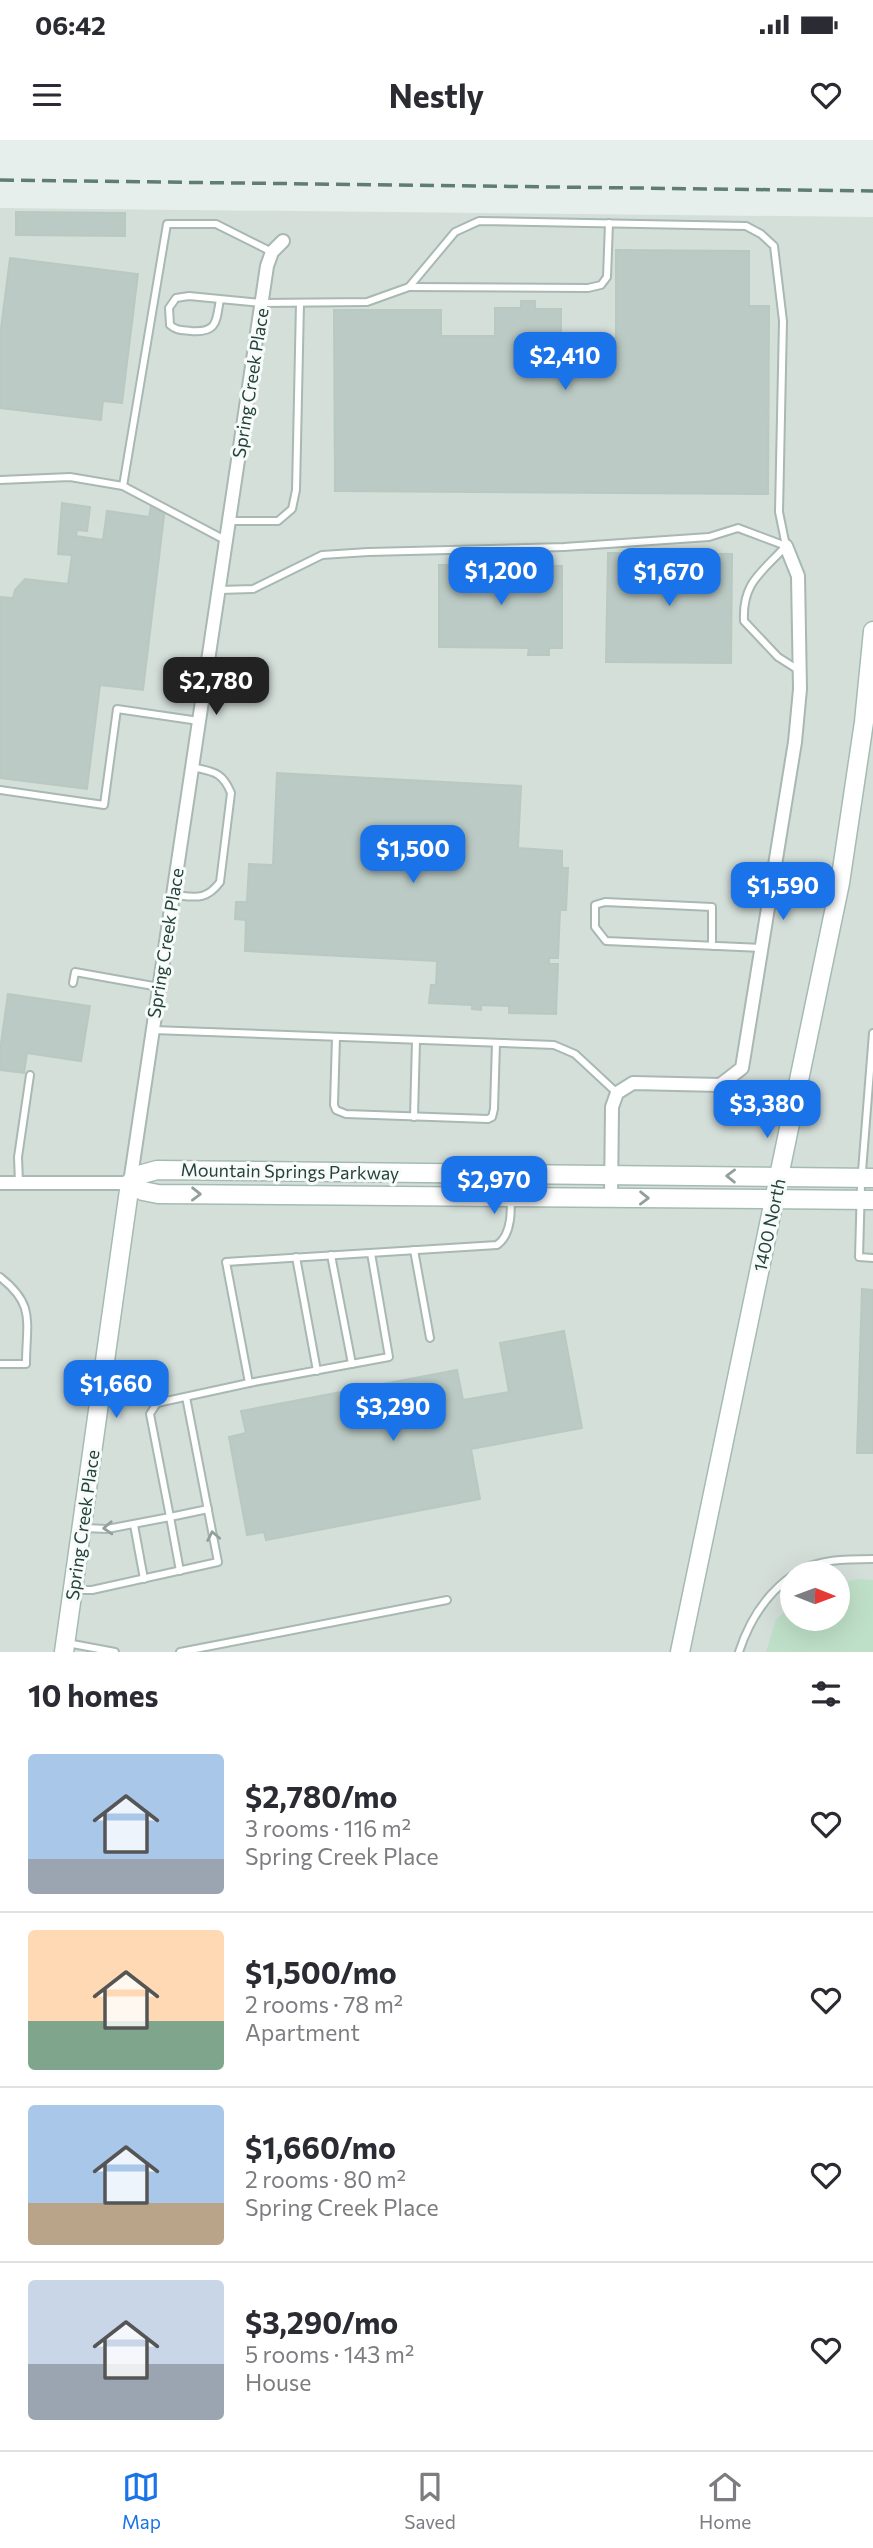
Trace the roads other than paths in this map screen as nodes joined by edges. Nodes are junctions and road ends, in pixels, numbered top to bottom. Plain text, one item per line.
1 (609, 223) junction
2 (283, 241) dead end
3 (272, 252) junction
4 (409, 287) junction
5 (220, 299) junction
6 (262, 303) junction
7 (300, 303) junction
8 (0, 480) edge
9 (123, 486) junction
10 (229, 521) junction
11 (226, 540) junction
12 (786, 546) junction
13 (219, 590) junction
14 (873, 631) edge
15 (800, 671) junction
16 (199, 721) junction
17 (192, 766) junction
18 (0, 790) edge
19 (173, 895) junction
20 (712, 946) junction
21 (762, 948) junction
22 (73, 983) dead end
23 (159, 987) junction
24 (152, 1030) junction
25 (873, 1033) edge
26 (336, 1037) junction
27 (416, 1040) junction
28 (496, 1043) junction
29 (30, 1075) dead end
30 (617, 1093) junction
31 (870, 1113) edge
32 (414, 1117) junction
33 (510, 1174) junction
34 (611, 1175) junction
35 (780, 1177) junction
36 (867, 1178) edge
37 (0, 1183) edge
38 (19, 1183) junction
39 (130, 1183) junction
40 (510, 1197) junction
41 (611, 1198) junction
42 (775, 1199) junction
43 (867, 1200) edge
44 (414, 1250) junction
45 (371, 1252) junction
46 (331, 1255) junction
47 (296, 1257) junction
48 (873, 1258) edge
49 (0, 1277) edge
50 (430, 1338) dead end
51 (0, 1364) edge
52 (352, 1364) junction
53 (317, 1371) junction
54 (249, 1384) junction
55 (186, 1397) junction
56 (208, 1509) junction
57 (170, 1517) junction
58 (134, 1525) junction
59 (81, 1527) junction
60 (873, 1559) edge
61 (835, 1561) edge
62 (180, 1571) junction
63 (144, 1579) junction
64 (780, 1585) edge
65 (72, 1590) junction
66 (447, 1600) dead end
67 (64, 1647) edge
68 (115, 1652) edge
69 (180, 1652) edge
70 (680, 1652) edge
71 (739, 1652) edge

1 - 4 lane
1 - 4 lane
1 - 12 lane
2 - 3 street
3 - 6 street, Spring Creek Place
3 - 9 lane
4 - 7 lane
5 - 5 lane
5 - 6 lane
6 - 7 lane
6 - 10 street, Spring Creek Place
7 - 10 lane
8 - 9 lane
9 - 11 lane
10 - 11 street, Spring Creek Place
11 - 13 street, Spring Creek Place
12 - 13 lane
12 - 15 street
12 - 15 lane
13 - 16 street, Spring Creek Place
14 - 35 street, 1400 North
15 - 21 street
16 - 17 street, Spring Creek Place
16 - 18 lane
17 - 19 street, Spring Creek Place
17 - 19 lane
19 - 23 street, Spring Creek Place
20 - 20 lane
20 - 21 lane
21 - 30 street
22 - 23 lane
23 - 24 street, Spring Creek Place
24 - 26 lane
24 - 39 street, Spring Creek Place
25 - 31 lane
26 - 27 lane
26 - 32 lane
27 - 28 lane
27 - 32 lane
28 - 30 lane
28 - 32 lane
29 - 38 lane
30 - 34 street
31 - 36 lane
33 - 34 street, Mountain Springs Parkway
33 - 39 street, Mountain Springs Parkway
33 - 40 lane
35 -> 34 street, Mountain Springs Parkway
34 - 41 street
35 - 36 street, Mountain Springs Parkway
35 - 42 street, 1400 North
36 - 43 lane
37 - 38 street, Mountain Springs Parkway
38 - 39 street, Mountain Springs Parkway
39 -> 40 street, Mountain Springs Parkway
39 - 59 street, Spring Creek Place
40 - 41 street, Mountain Springs Parkway
40 - 44 lane
41 -> 42 street, Mountain Springs Parkway
42 - 43 street, Mountain Springs Parkway
42 - 70 street, 1400 North
43 - 48 lane
44 - 45 lane
44 - 50 lane
45 - 46 lane
45 - 52 lane
46 - 47 lane
46 - 52 lane
47 - 53 lane
47 - 54 lane
49 - 51 lane
52 - 53 lane
53 - 54 lane
54 - 55 lane
55 - 56 lane
55 - 57 lane
56 - 57 lane
62 -> 56 lane
57 - 58 lane
57 - 62 lane
58 -> 59 lane
58 - 63 lane
59 - 65 street, Spring Creek Place
60 - 61 lane
62 - 63 lane
63 - 65 lane
64 - 71 lane
65 - 67 street, Spring Creek Place
66 - 69 lane
67 - 68 lane

